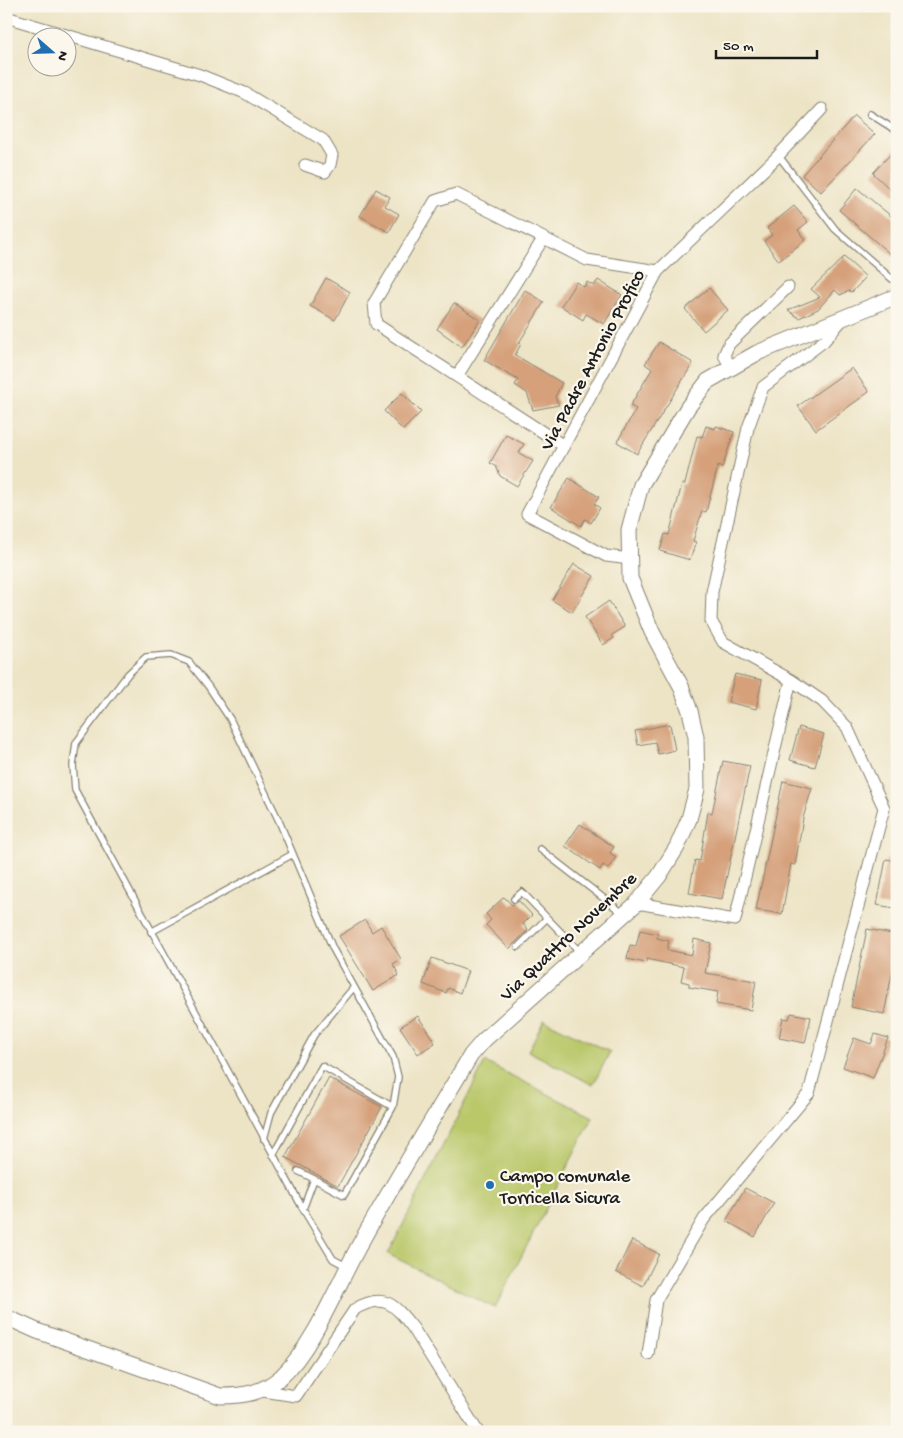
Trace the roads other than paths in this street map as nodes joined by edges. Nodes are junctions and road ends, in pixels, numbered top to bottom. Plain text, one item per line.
1 (6, 17) edge
2 (822, 109) dead end
3 (870, 114) dead end
4 (897, 131) edge
5 (778, 155) junction
6 (305, 164) dead end
7 (543, 239) junction
8 (658, 270) junction
9 (897, 274) edge
10 (788, 287) dead end
11 (897, 296) edge
12 (845, 316) junction
13 (730, 366) junction
14 (457, 376) junction
15 (564, 446) junction
16 (630, 559) junction
17 (791, 680) junction
18 (540, 849) dead end
19 (293, 854) junction
20 (514, 899) dead end
21 (637, 903) junction
22 (624, 914) junction
23 (547, 918) junction
24 (151, 932) junction
25 (518, 947) dead end
26 (580, 952) junction
27 (354, 987) junction
28 (393, 1107) junction
29 (264, 1139) junction
30 (273, 1155) junction
31 (298, 1171) dead end
32 (314, 1179) junction
33 (303, 1210) junction
34 (348, 1266) junction
35 (6, 1317) edge
36 (648, 1354) dead end
37 (263, 1391) junction
38 (478, 1432) edge

1 - 6 street
2 - 5 street, Via Padre Antonio Profico
3 - 4 lane
5 - 8 street, Via Padre Antonio Profico
5 - 9 lane
7 - 8 street
7 - 14 street
7 - 14 street
8 - 15 street, Via Padre Antonio Profico
10 - 13 street
11 - 12 main road, Via Quattro Novembre
12 - 13 main road, Via Quattro Novembre
12 - 17 street
13 - 16 main road, Via Quattro Novembre
14 - 15 street
15 - 16 street, Via Padre Antonio Profico
16 - 21 main road, Via Quattro Novembre
17 - 21 street
17 - 36 street
18 - 22 lane
19 - 24 lane
19 - 24 lane
19 - 27 lane
20 - 23 lane
21 - 22 main road, Via Quattro Novembre
22 - 26 main road, Via Quattro Novembre
23 - 25 lane
23 - 26 lane
24 - 29 lane
26 - 34 main road, Via Quattro Novembre
27 - 28 lane
27 - 29 lane
28 - 30 lane
28 - 32 lane
29 - 30 lane
30 - 33 lane
31 - 32 lane
32 - 33 lane
33 - 34 lane
34 - 37 main road, Via Quattro Novembre
35 - 37 main road
37 - 38 street

